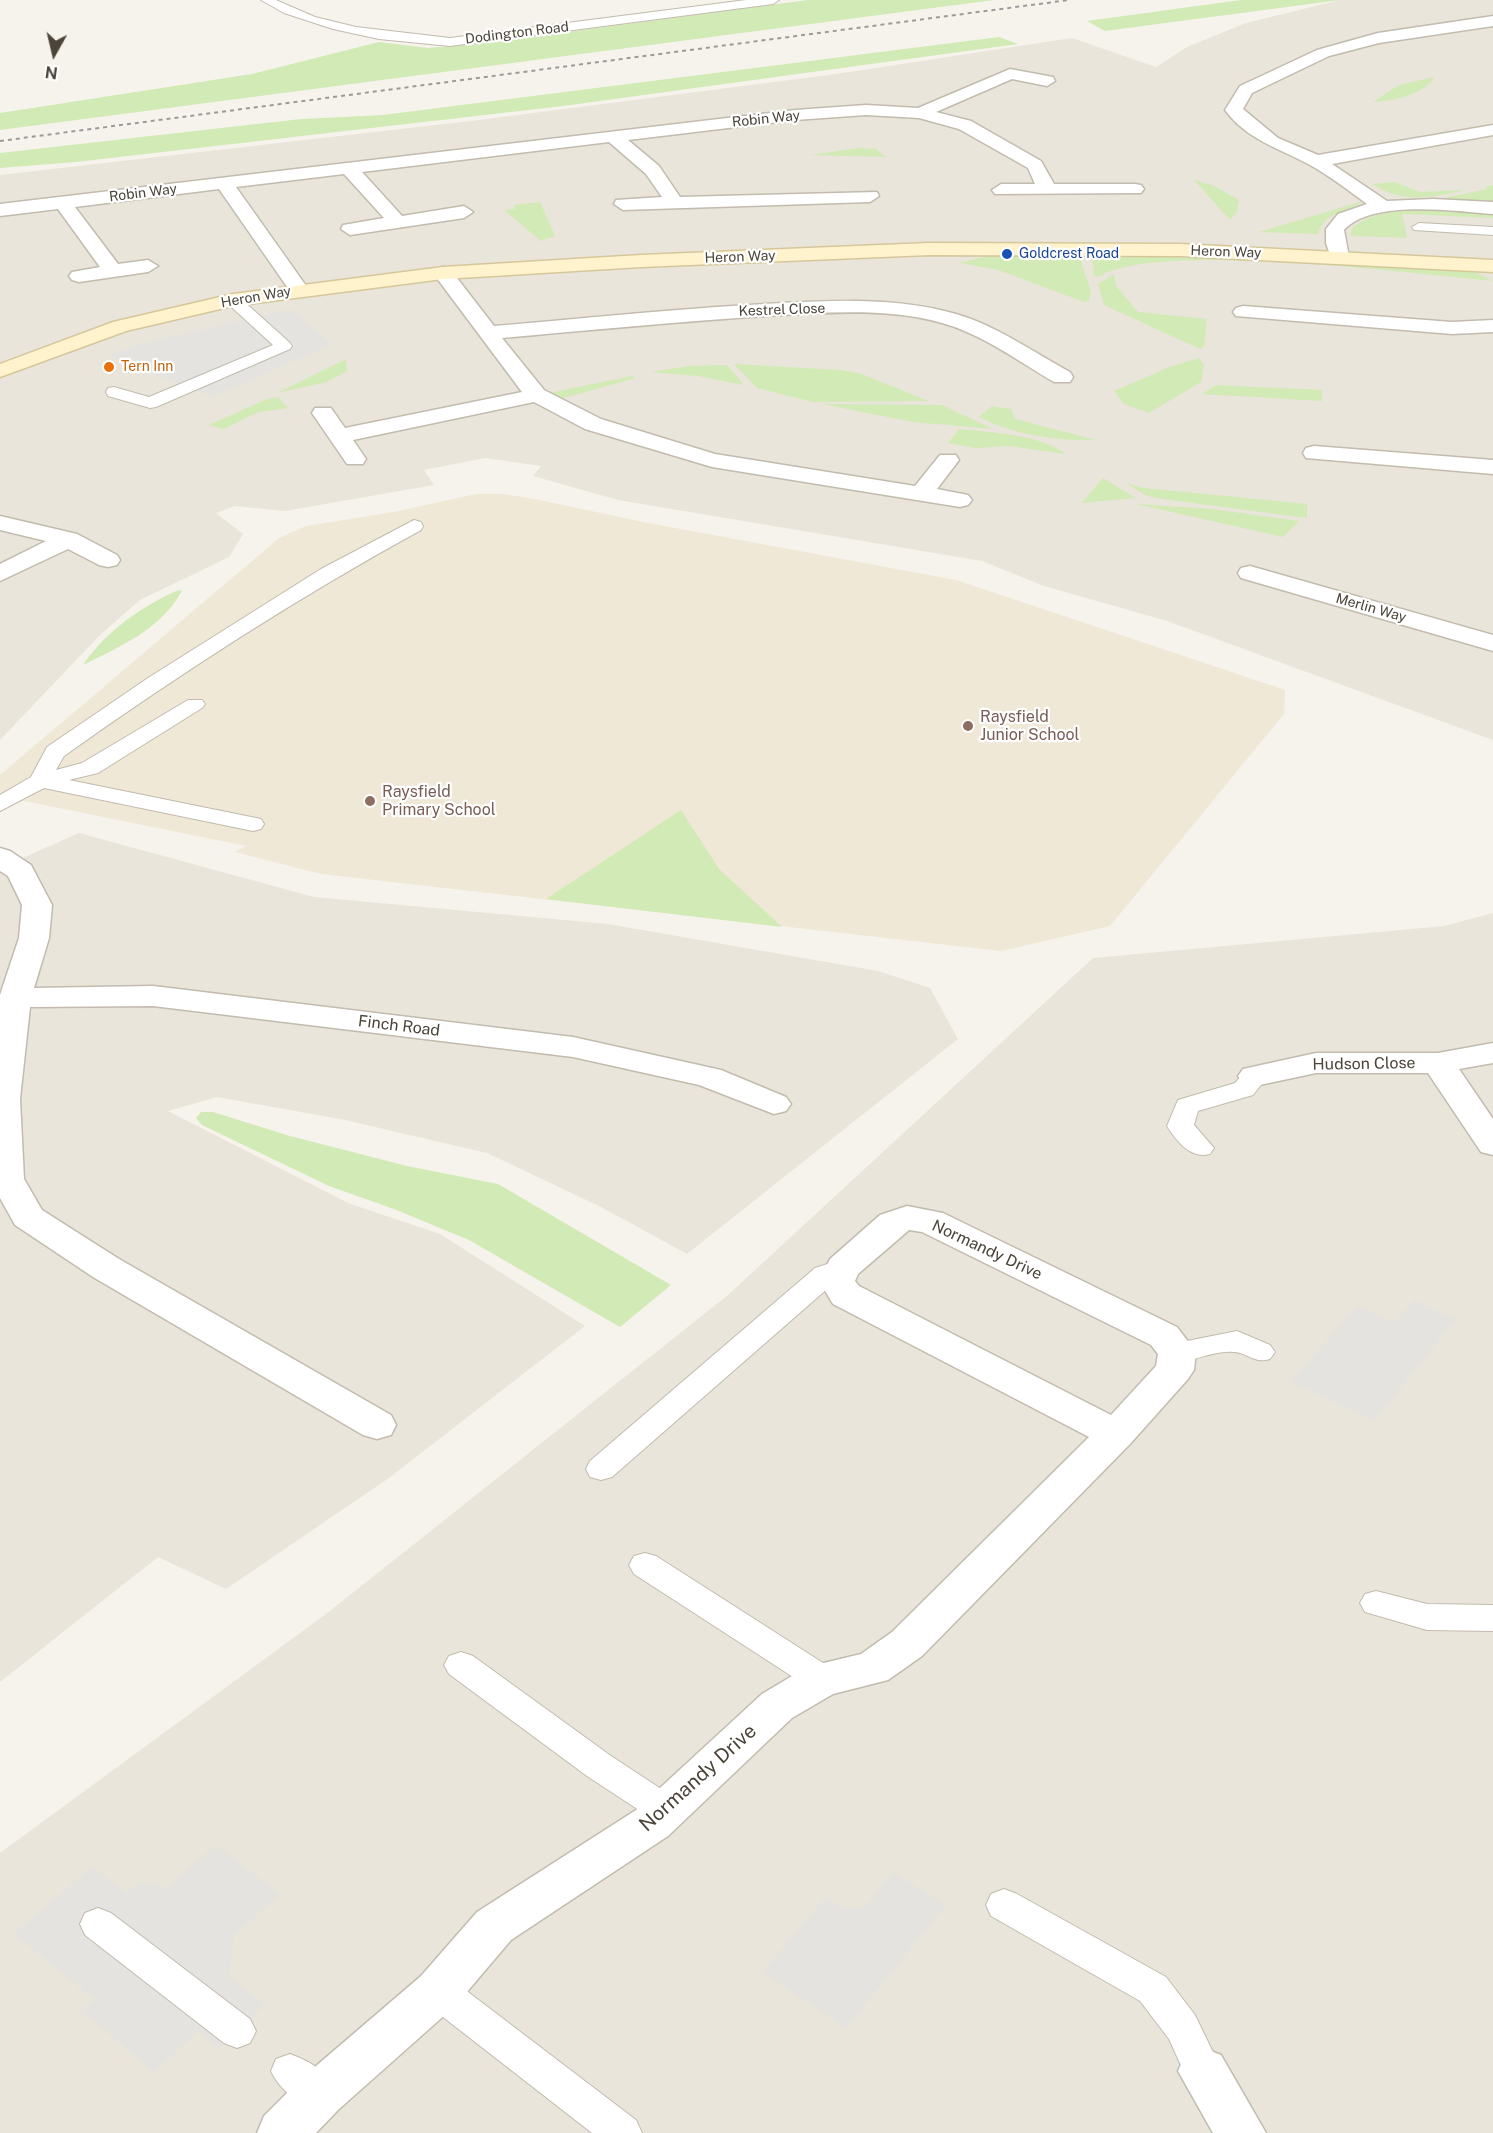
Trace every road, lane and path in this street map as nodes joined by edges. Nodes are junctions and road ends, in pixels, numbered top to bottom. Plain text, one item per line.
1 (267, 0) edge
2 (773, 0) edge
3 (1493, 21) edge
4 (986, 69) dead end
5 (1010, 74) junction
6 (1047, 81) dead end
7 (920, 113) junction
8 (1493, 130) edge
9 (613, 137) junction
10 (1316, 161) junction
11 (349, 170) junction
12 (224, 183) junction
13 (1047, 189) junction
14 (1135, 189) dead end
15 (1001, 190) dead end
16 (870, 196) dead end
17 (63, 203) junction
18 (675, 203) junction
19 (623, 204) dead end
20 (1383, 206) junction
21 (1493, 208) edge
22 (0, 210) edge
23 (464, 212) dead end
24 (397, 221) junction
25 (1419, 227) dead end
26 (350, 229) dead end
27 (1493, 231) edge
28 (1339, 257) junction
29 (1493, 266) edge
30 (148, 267) dead end
31 (113, 271) junction
32 (442, 273) junction
33 (79, 276) dead end
34 (298, 290) junction
35 (233, 300) junction
36 (1243, 312) dead end
37 (1493, 326) edge
38 (487, 333) junction
39 (0, 371) edge
40 (1062, 377) dead end
41 (114, 392) dead end
42 (536, 395) junction
43 (323, 414) dead end
44 (340, 436) junction
45 (1314, 453) dead end
46 (355, 459) dead end
47 (948, 460) dead end
48 (1493, 467) edge
49 (921, 494) junction
50 (960, 500) dead end
51 (0, 523) edge
52 (414, 526) dead end
53 (68, 539) junction
54 (108, 560) dead end
55 (1250, 573) dead end
56 (0, 574) edge
57 (1493, 643) edge
58 (195, 704) dead end
59 (40, 781) junction
60 (0, 804) edge
61 (253, 824) dead end
62 (0, 857) edge
63 (15, 998) junction
64 (1493, 1053) edge
65 (1438, 1063) junction
66 (1255, 1076) joint
67 (774, 1104) dead end
68 (1493, 1143) edge
69 (1201, 1148) dead end
70 (843, 1268) junction
71 (1178, 1352) junction
72 (1260, 1352) dead end
73 (377, 1425) dead end
74 (1116, 1434) junction
75 (601, 1469) dead end
76 (645, 1565) dead end
77 (1376, 1603) dead end
78 (1493, 1618) edge
79 (461, 1665) dead end
80 (822, 1679) junction
81 (666, 1810) junction
82 (1004, 1905) dead end
83 (98, 1924) dead end
84 (438, 1991) junction
85 (237, 2031) dead end
86 (1203, 2071) joint
87 (1237, 2132) edge
88 (282, 2133) edge
89 (622, 2133) edge

1 - 2 lane, Dodington Road
3 - 10 street
4 - 5 street
5 - 6 street
5 - 7 street, Robin Way
7 - 9 street, Robin Way
7 - 13 street, Robin Way
8 - 10 street
9 - 11 street, Robin Way
9 - 18 street
10 - 20 street
11 - 12 street, Robin Way
11 - 24 street
12 - 17 street, Robin Way
12 - 34 street
13 - 14 street
13 - 15 street
16 - 18 street
17 - 22 street, Robin Way
17 - 31 street
18 - 19 street
20 - 21 street
20 - 28 street
23 - 24 street
24 - 26 street
25 - 27 lane
28 - 29 street, Heron Way
28 - 32 street, Heron Way
30 - 31 street
31 - 33 street
32 - 34 street, Heron Way
32 - 38 street
34 - 35 street, Heron Way
35 - 39 street, Heron Way
35 - 41 lane
36 - 37 street
38 - 40 street, Kestrel Close
38 - 42 street
42 - 44 street
42 - 49 street
43 - 44 street
44 - 46 street
45 - 48 street
47 - 49 street
49 - 50 street
51 - 53 street
52 - 59 lane
53 - 54 street
53 - 56 street
55 - 57 street, Merlin Way
58 - 59 lane
59 - 60 lane
59 - 61 lane
62 - 63 street
63 - 67 street, Finch Road
63 - 73 street
64 - 65 street, Hudson Close
65 - 66 street, Hudson Close
65 - 68 street, Hudson Close
66 - 69 lane
70 - 71 street, Normandy Drive
70 - 74 street
70 - 75 lane
71 - 72 lane
71 - 74 street, Normandy Drive
74 - 80 street, Normandy Drive
76 - 80 lane
77 - 78 lane
79 - 81 lane
80 - 81 street, Normandy Drive
81 - 84 street, Normandy Drive
82 - 86 lane
83 - 85 lane
84 - 88 street, Normandy Drive
84 - 89 lane
86 - 87 street

